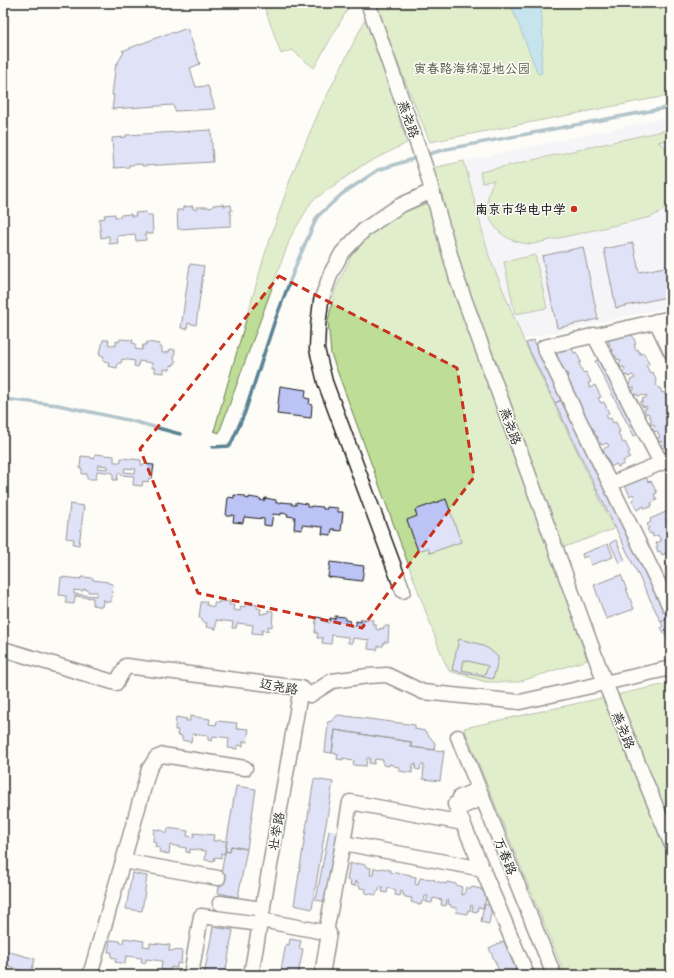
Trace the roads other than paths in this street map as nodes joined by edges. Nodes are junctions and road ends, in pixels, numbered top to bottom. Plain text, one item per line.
1 (368, 3) edge
2 (432, 191) junction
3 (671, 318) edge
4 (656, 321) junction
5 (594, 335) junction
6 (671, 352) edge
7 (668, 462) edge
8 (610, 484) junction
9 (403, 591) dead end
10 (671, 607) edge
11 (3, 649) edge
12 (671, 668) edge
13 (605, 683) junction
14 (301, 688) junction
15 (458, 738) dead end
16 (245, 768) dead end
17 (481, 794) junction
18 (463, 823) junction
19 (343, 843) junction
20 (671, 843) edge
21 (123, 862) junction
22 (483, 869) junction
23 (218, 878) dead end
24 (220, 903) dead end
25 (261, 918) junction
26 (326, 932) junction
27 (93, 974) edge
28 (191, 975) edge
29 (251, 975) edge
30 (322, 975) edge
31 (527, 975) edge
32 (554, 975) edge

1 - 2 street, 燕尧路
2 - 9 street
2 - 13 street, 燕尧路
3 - 4 street
4 - 5 street
4 - 6 street
5 - 7 street
5 - 8 street
7 - 8 street
8 - 10 street
11 - 14 street, 迈尧路
12 - 13 street
13 - 14 street, 迈尧路
13 - 20 street, 燕尧路
14 - 25 street, 壮举路
15 - 17 street, 万春路
16 - 21 street
17 - 18 street
17 - 32 street, 万春路
18 - 19 street
18 - 22 street
19 - 22 street
19 - 26 street
21 - 23 street
21 - 27 street
22 - 31 street
24 - 25 street
25 - 26 street
25 - 28 street
25 - 29 street, 壮举路
26 - 30 street

